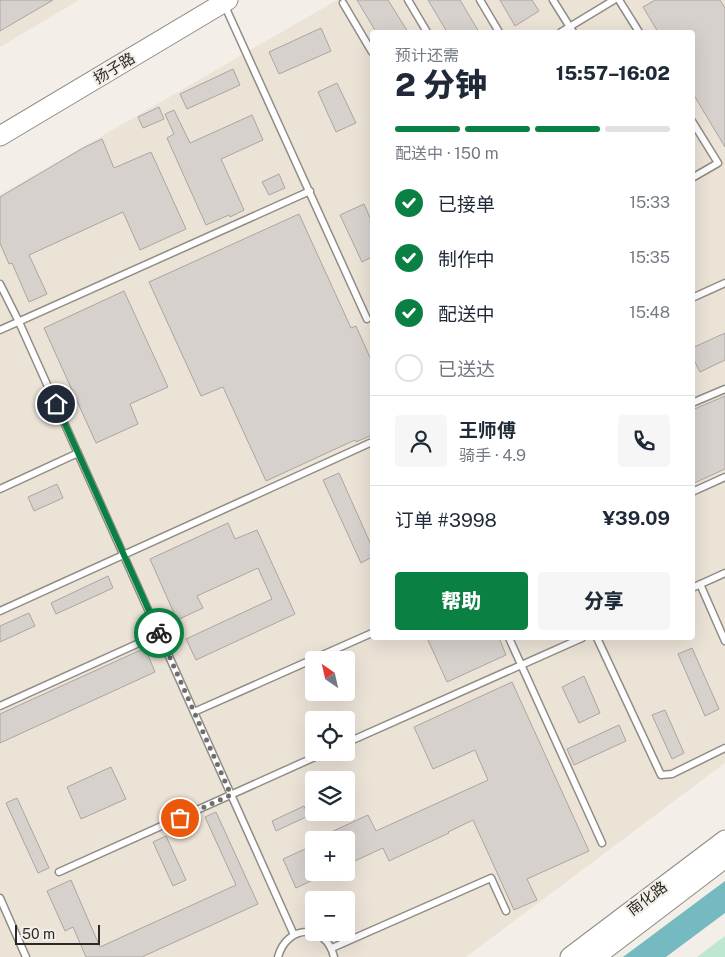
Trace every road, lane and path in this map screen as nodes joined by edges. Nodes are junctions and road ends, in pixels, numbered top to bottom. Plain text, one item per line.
1 (408, 0) edge
2 (480, 0) edge
3 (553, 0) edge
4 (614, 0) edge
5 (619, 0) edge
6 (226, 1) edge
7 (343, 3) dead end
8 (426, 30) edge
9 (498, 30) edge
10 (571, 30) edge
11 (638, 30) edge
12 (370, 49) edge
13 (695, 126) edge
14 (0, 136) edge
15 (695, 176) edge
16 (310, 191) junction
17 (725, 283) edge
18 (0, 284) edge
19 (695, 297) edge
20 (367, 319) dead end
21 (19, 322) junction
22 (0, 330) edge
23 (725, 389) edge
24 (695, 402) edge
25 (370, 443) edge
26 (78, 453) junction
27 (725, 477) edge
28 (0, 488) edge
29 (695, 491) edge
30 (124, 555) junction
31 (725, 573) edge
32 (700, 584) junction
33 (695, 586) edge
34 (0, 611) edge
35 (159, 634) junction
36 (370, 634) edge
37 (510, 640) edge
38 (577, 640) edge
39 (599, 640) edge
40 (725, 641) edge
41 (521, 665) junction
42 (0, 706) edge
43 (194, 712) junction
44 (355, 739) edge
45 (725, 748) edge
46 (306, 761) edge
47 (231, 795) junction
48 (725, 840) edge
49 (602, 843) dead end
50 (725, 858) edge
51 (59, 872) dead end
52 (0, 898) edge
53 (506, 911) dead end
54 (294, 934) junction
55 (332, 948) junction
56 (26, 957) edge
57 (278, 957) edge
58 (334, 957) edge
59 (570, 957) edge
60 (595, 957) edge

1 - 8 lane
2 - 9 lane
3 - 10 lane
4 - 10 lane
5 - 11 lane
6 - 14 main road, 扬子路
6 - 16 lane
7 - 12 lane
13 - 15 lane
16 - 20 lane
16 - 21 lane
17 - 19 lane
18 - 21 lane
21 - 22 lane
21 - 26 lane
23 - 24 lane
25 - 30 lane
26 - 28 lane
26 - 30 lane
27 - 29 lane
30 - 34 lane
30 - 35 lane
31 - 32 lane
32 - 33 lane
32 - 40 lane
35 - 42 lane
35 - 43 lane
36 - 43 lane
37 - 41 lane
38 - 41 lane
39 - 45 lane
41 - 44 lane
41 - 49 lane
43 - 47 lane
46 - 47 lane
47 - 51 lane
47 - 54 lane
48 - 59 main road, 南化路
50 - 60 main road, 南化路
52 - 56 lane
53 - 55 lane
54 - 55 lane
54 - 57 lane
55 - 58 lane

